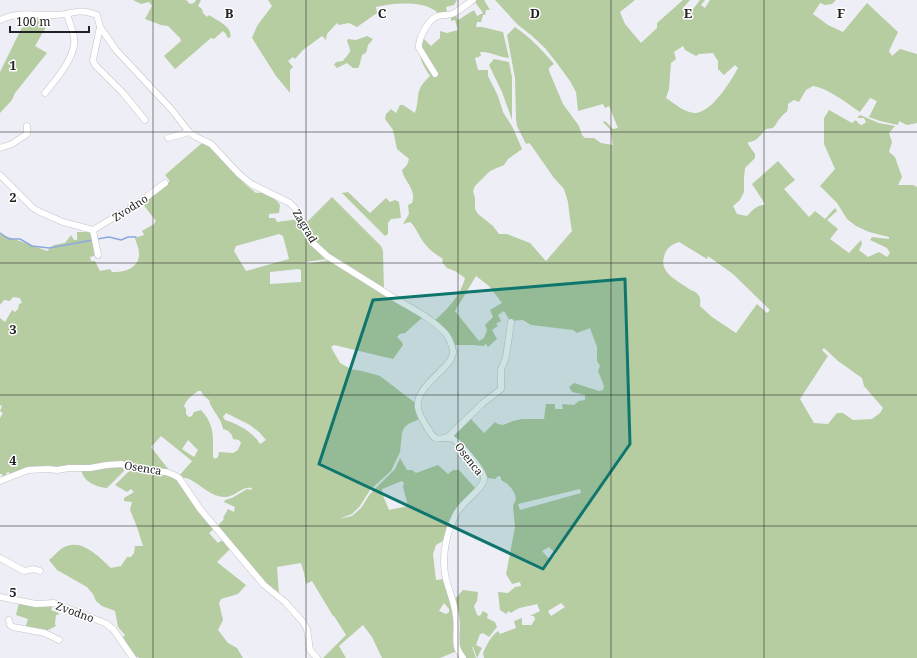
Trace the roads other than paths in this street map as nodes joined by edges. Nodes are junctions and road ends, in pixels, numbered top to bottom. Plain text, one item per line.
1 (473, 0) edge
2 (67, 14) junction
3 (0, 20) edge
4 (100, 27) junction
5 (435, 74) dead end
6 (46, 93) dead end
7 (145, 120) dead end
8 (28, 126) dead end
9 (189, 132) junction
10 (168, 138) dead end
11 (0, 148) edge
12 (0, 175) edge
13 (165, 183) dead end
14 (95, 236) junction
15 (98, 254) dead end
16 (424, 316) joint
17 (511, 322) dead end
18 (447, 438) junction
19 (0, 480) edge
20 (0, 558) edge
21 (40, 571) dead end
22 (0, 597) edge
23 (9, 620) dead end
24 (59, 640) dead end
25 (133, 658) edge
26 (318, 658) edge
27 (463, 658) edge

1 - 5 street
2 - 3 street, Zagrad
2 - 4 street, Zagrad
2 - 6 street
4 - 7 street
4 - 9 street, Zagrad
8 - 11 street
9 - 10 street
9 - 16 street, Zagrad
12 - 14 street
13 - 14 street, Zvodno
14 - 15 street
16 - 18 street, Osenca
17 - 18 street
18 - 27 street, Osenca
19 - 26 street, Osenca
20 - 21 street
22 - 25 street, Zvodno
23 - 24 street

